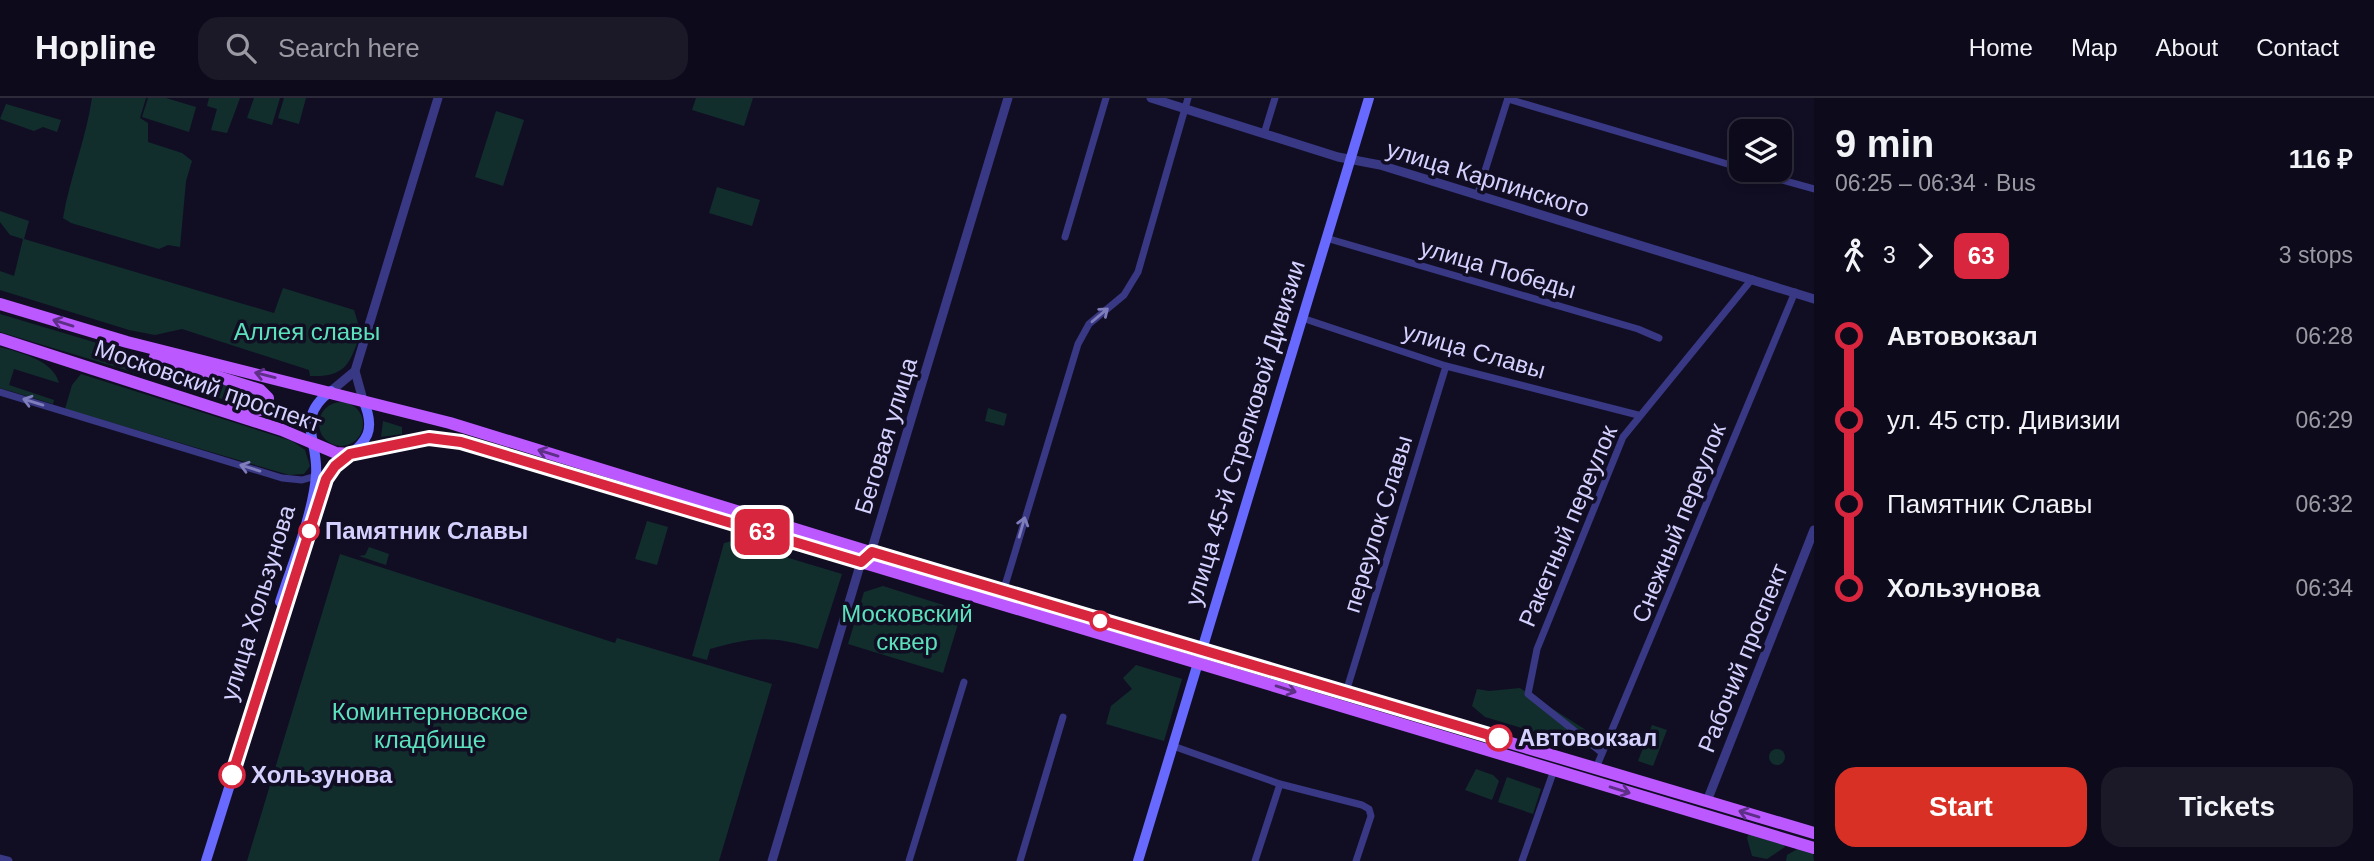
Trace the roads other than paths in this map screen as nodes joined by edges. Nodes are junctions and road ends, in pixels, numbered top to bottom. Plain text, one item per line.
1 (438, 98) edge
2 (1008, 98) edge
3 (1106, 98) edge
4 (1151, 98) edge
5 (1188, 98) edge
6 (1275, 98) edge
7 (1369, 98) edge
8 (1508, 99) edge
9 (1185, 109) junction
10 (1264, 134) junction
11 (1351, 160) junction
12 (1729, 164) edge
13 (1787, 182) edge
14 (1814, 190) edge
15 (1477, 196) junction
16 (1065, 237) dead end
17 (1326, 238) junction
18 (1752, 279) junction
19 (1795, 292) junction
20 (1814, 299) edge
21 (0, 304) edge
22 (1302, 317) junction
23 (1659, 338) dead end
24 (0, 339) edge
25 (127, 342) junction
26 (1447, 366) junction
27 (355, 372) junction
28 (331, 391) junction
29 (0, 392) edge
30 (363, 400) junction
31 (207, 405) junction
32 (1638, 415) junction
33 (313, 443) junction
34 (350, 454) junction
35 (316, 476) junction
36 (1814, 530) edge
37 (872, 552) junction
38 (861, 562) junction
39 (1003, 592) junction
40 (1200, 655) junction
41 (964, 682) dead end
42 (1346, 692) junction
43 (1063, 717) dead end
44 (1173, 746) junction
45 (1601, 752) junction
46 (1559, 757) junction
47 (1596, 768) junction
48 (1554, 770) junction
49 (1279, 784) junction
50 (1707, 801) junction
51 (1814, 833) edge
52 (1814, 848) edge
53 (0, 859) edge
54 (8, 861) edge
55 (200, 861) edge
56 (206, 861) edge
57 (772, 861) edge
58 (909, 861) edge
59 (1020, 861) edge
60 (1138, 861) edge
61 (1255, 861) edge
62 (1356, 861) edge
63 (1522, 861) edge

1 - 27 street
2 - 37 street, Беговая улица
3 - 16 street
4 - 9 street, улица Карпинского
5 - 9 street
6 - 10 street
7 - 11 main road, улица 45-й Стрелковой Дивизии
8 - 12 street
8 - 15 street
9 - 10 street, улица Карпинского
39 -> 9 street
10 - 11 street, улица Карпинского
11 - 15 street, улица Карпинского
11 - 17 main road, улица 45-й Стрелковой Дивизии
13 - 14 street
15 - 18 street, улица Карпинского
17 - 22 main road, улица 45-й Стрелковой Дивизии
17 - 23 street, улица Победы
18 - 19 street, улица Карпинского
18 - 32 street, Ракетный переулок
19 - 20 street, улица Карпинского
19 - 45 street, Снежный переулок
25 -> 21 main road, Московский проспект
22 - 26 street, улица Славы
22 - 40 main road, улица 45-й Стрелковой Дивизии
24 - 31 main road, Московский проспект
28 -> 25 main road, Московский проспект
25 - 31 main road
26 - 32 street, улица Славы
26 - 42 street, переулок Славы
27 - 28 street, улица Хользунова
27 - 30 street, улица Хользунова
28 - 30 main road, Московский проспект
28 - 33 main road, улица Хользунова
35 -> 29 street
30 - 34 main road, улица Хользунова
37 -> 30 main road, Московский проспект
31 - 33 main road, Московский проспект
32 - 45 street, Ракетный переулок
33 - 34 main road, Московский проспект
33 - 35 main road, улица Хользунова
34 - 38 main road, Московский проспект
34 - 56 main road, улица Хользунова
35 - 55 main road, улица Хользунова
36 - 50 street, Рабочий проспект
37 - 38 street, Беговая улица
37 - 39 main road, Московский проспект
38 - 40 main road, Московский проспект
38 - 57 street
39 - 40 main road, Московский проспект
40 - 42 main road, Московский проспект
40 - 44 main road, улица 45-й Стрелковой Дивизии
40 -> 48 main road, Московский проспект
41 - 58 street
42 - 46 main road, Московский проспект
43 - 59 street
44 - 49 street
44 - 60 main road, улица 45-й Стрелковой Дивизии
45 - 47 street, Снежный переулок
46 - 47 main road, Московский проспект
46 - 48 main road
47 - 50 main road, Московский проспект
48 -> 52 main road, Московский проспект
48 - 63 street
49 - 61 street
49 - 62 street
51 -> 50 main road, Московский проспект
53 - 54 street

